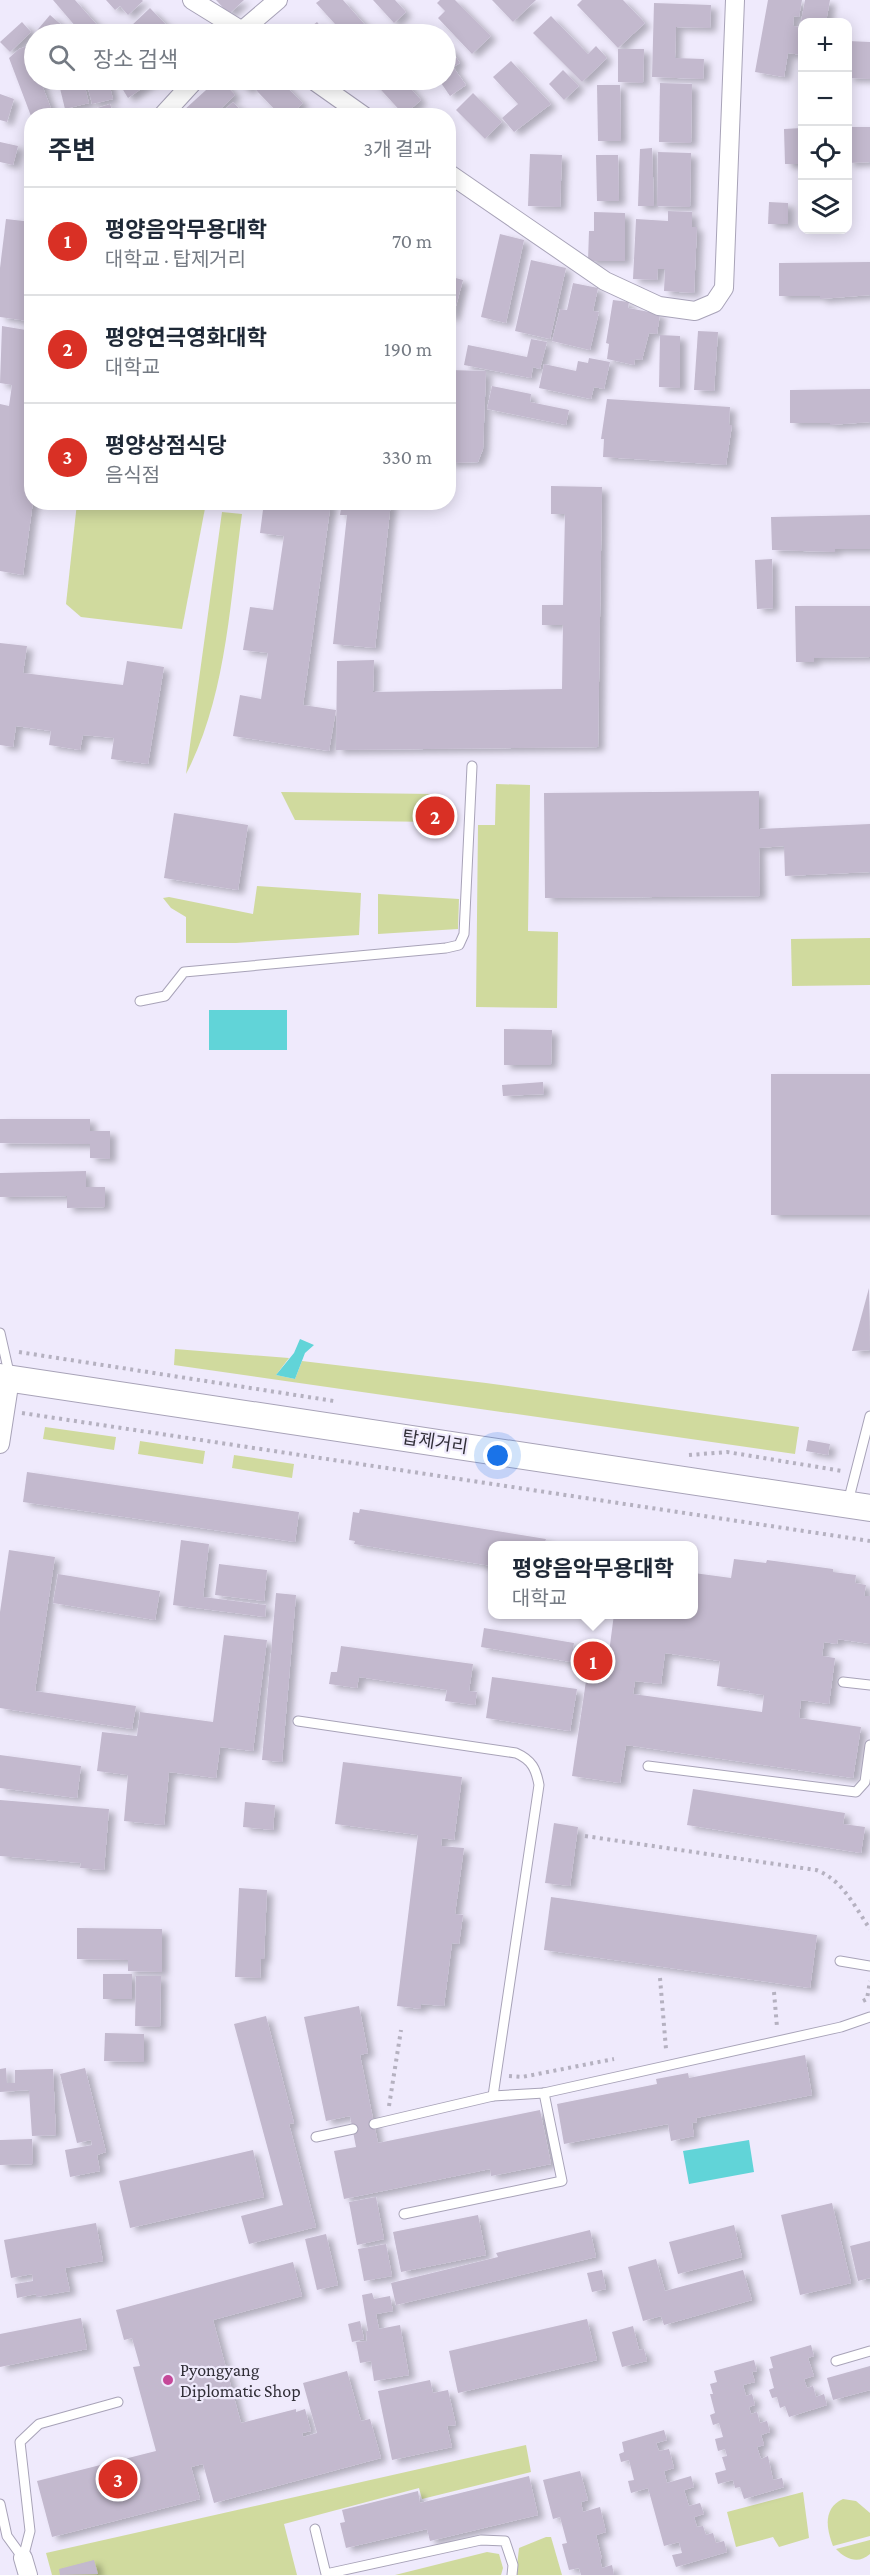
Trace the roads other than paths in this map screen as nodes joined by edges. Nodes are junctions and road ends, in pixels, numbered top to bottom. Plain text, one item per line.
1 (192, 0) edge
2 (278, 0) edge
3 (735, 0) edge
4 (228, 24) edge
5 (252, 24) edge
6 (186, 90) edge
7 (327, 90) edge
8 (169, 108) edge
9 (353, 108) edge
10 (456, 178) edge
11 (472, 766) dead end
12 (140, 1001) dead end
13 (0, 1333) edge
14 (5, 1378) edge
15 (870, 1416) edge
16 (0, 1444) edge
17 (859, 1506) edge
18 (843, 1682) dead end
19 (870, 1685) edge
20 (298, 1721) dead end
21 (870, 1745) edge
22 (648, 1766) dead end
23 (840, 1961) dead end
24 (870, 1966) edge
25 (870, 2018) edge
26 (544, 2093) junction
27 (493, 2096) junction
28 (374, 2124) dead end
29 (353, 2129) dead end
30 (316, 2138) dead end
31 (404, 2214) dead end
32 (870, 2351) edge
33 (836, 2361) dead end
34 (118, 2402) dead end
35 (0, 2504) edge
36 (315, 2529) dead end
37 (26, 2566) edge
38 (512, 2575) edge

1 - 4 street
2 - 5 street
3 - 10 street
6 - 8 street
7 - 9 street
11 - 12 lane
13 - 14 lane
14 - 16 street
14 - 17 main road, 탑제거리
15 - 17 lane
18 - 19 lane
20 - 27 lane
21 - 22 lane
23 - 24 lane
25 - 26 lane
26 - 27 lane
26 - 31 lane
27 - 28 lane
29 - 30 lane
32 - 33 lane
34 - 37 lane
35 - 37 lane
36 - 38 lane

